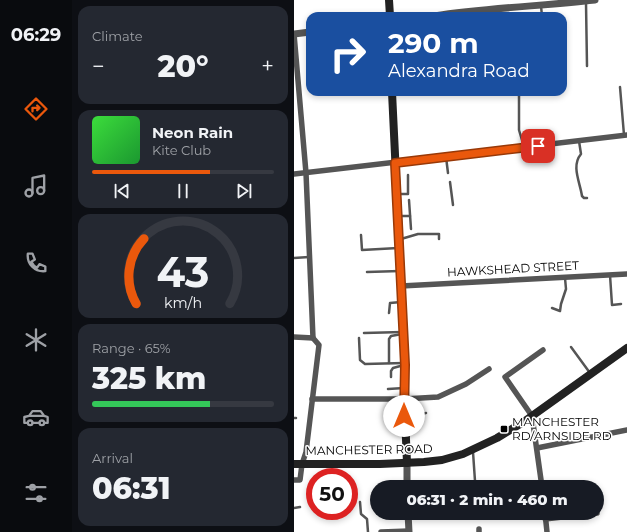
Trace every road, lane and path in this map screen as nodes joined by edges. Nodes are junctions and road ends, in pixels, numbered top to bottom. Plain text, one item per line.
1 (389, 0) edge
2 (595, 0) edge
3 (586, 1) edge
4 (541, 6) junction
5 (390, 12) edge
6 (463, 12) edge
7 (542, 12) edge
8 (306, 32) edge
9 (294, 34) edge
10 (587, 66) dead end
11 (620, 87) dead end
12 (392, 96) edge
13 (519, 96) edge
14 (297, 99) edge
15 (626, 135) edge
16 (578, 141) junction
17 (524, 147) junction
18 (446, 157) junction
19 (395, 163) junction
20 (306, 173) junction
21 (448, 173) dead end
22 (294, 174) edge
23 (408, 175) dead end
24 (450, 182) dead end
25 (396, 194) junction
26 (587, 198) dead end
27 (409, 200) dead end
28 (453, 205) dead end
29 (410, 216) junction
30 (398, 217) junction
31 (411, 229) dead end
32 (362, 236) dead end
33 (398, 239) junction
34 (439, 239) dead end
35 (399, 248) junction
36 (310, 257) junction
37 (294, 258) edge
38 (400, 271) junction
39 (367, 272) dead end
40 (627, 274) edge
41 (610, 275) junction
42 (565, 277) junction
43 (401, 286) junction
44 (402, 302) junction
45 (621, 304) dead end
46 (552, 308) dead end
47 (389, 313) dead end
48 (364, 333) dead end
49 (403, 333) junction
50 (294, 337) edge
51 (313, 338) junction
52 (359, 338) dead end
53 (571, 347) dead end
54 (543, 350) dead end
55 (626, 350) edge
56 (389, 363) junction
57 (405, 364) junction
58 (489, 369) dead end
59 (590, 374) junction
60 (392, 377) dead end
61 (404, 388) junction
62 (388, 389) dead end
63 (312, 399) junction
64 (404, 399) junction
65 (426, 414) dead end
66 (408, 415) junction
67 (532, 416) junction
68 (413, 424) dead end
69 (627, 430) edge
70 (537, 448) junction
71 (472, 449) junction
72 (406, 463) junction
73 (298, 464) edge
74 (294, 480) edge
75 (407, 480) edge
76 (475, 480) edge
77 (541, 480) edge
78 (360, 502) dead end
79 (300, 507) dead end
80 (294, 508) edge
81 (408, 520) edge
82 (546, 520) edge
83 (368, 532) edge
84 (381, 532) edge
85 (409, 532) edge
86 (547, 532) edge

1 - 5 main road
2 - 3 street
3 - 4 street
3 - 10 lane
4 - 6 street
4 - 7 lane
8 - 9 street
9 - 14 street
11 - 15 lane
12 - 19 main road
13 - 17 lane
14 - 20 street
15 - 16 street
16 - 17 street
16 - 26 lane
17 - 18 street
18 - 19 street
18 - 21 lane
19 - 20 street
19 - 25 main road
20 - 22 street
20 - 36 street
23 - 25 lane
24 - 28 lane
25 - 30 main road
27 - 29 lane
29 - 30 lane
29 - 31 lane
30 - 33 main road
32 - 35 lane
33 - 34 lane
33 - 35 main road
35 - 38 main road
36 - 37 lane
36 - 51 street
38 - 39 lane
38 - 43 main road
40 - 41 street, HAWKSHEAD STREET
41 - 42 street, HAWKSHEAD STREET
41 - 45 lane
42 - 43 street, HAWKSHEAD STREET
42 - 46 lane
43 - 44 main road
44 - 47 lane
44 - 49 main road
48 - 49 lane
49 - 56 lane
49 - 57 main road
50 - 51 street
51 - 63 street
52 - 56 lane
53 - 59 lane
54 - 67 street
55 - 59 main road, MANCHESTER ROAD
56 - 57 lane
57 - 60 lane
57 - 61 main road
58 - 64 street
59 - 67 main road, MANCHESTER ROAD
61 - 62 lane
61 - 64 main road
63 - 64 street
63 - 73 street
64 - 66 main road
65 - 66 lane
66 - 68 lane
66 - 72 main road
67 - 70 street
67 - 71 main road, MANCHESTER ROAD
69 - 70 street
70 - 77 street
71 - 72 main road, MANCHESTER ROAD
71 - 76 lane
72 - 73 main road, MANCHESTER ROAD
72 - 75 street
73 - 74 street
78 - 83 lane
79 - 80 lane
81 - 85 street
82 - 86 street
84 - 85 street

